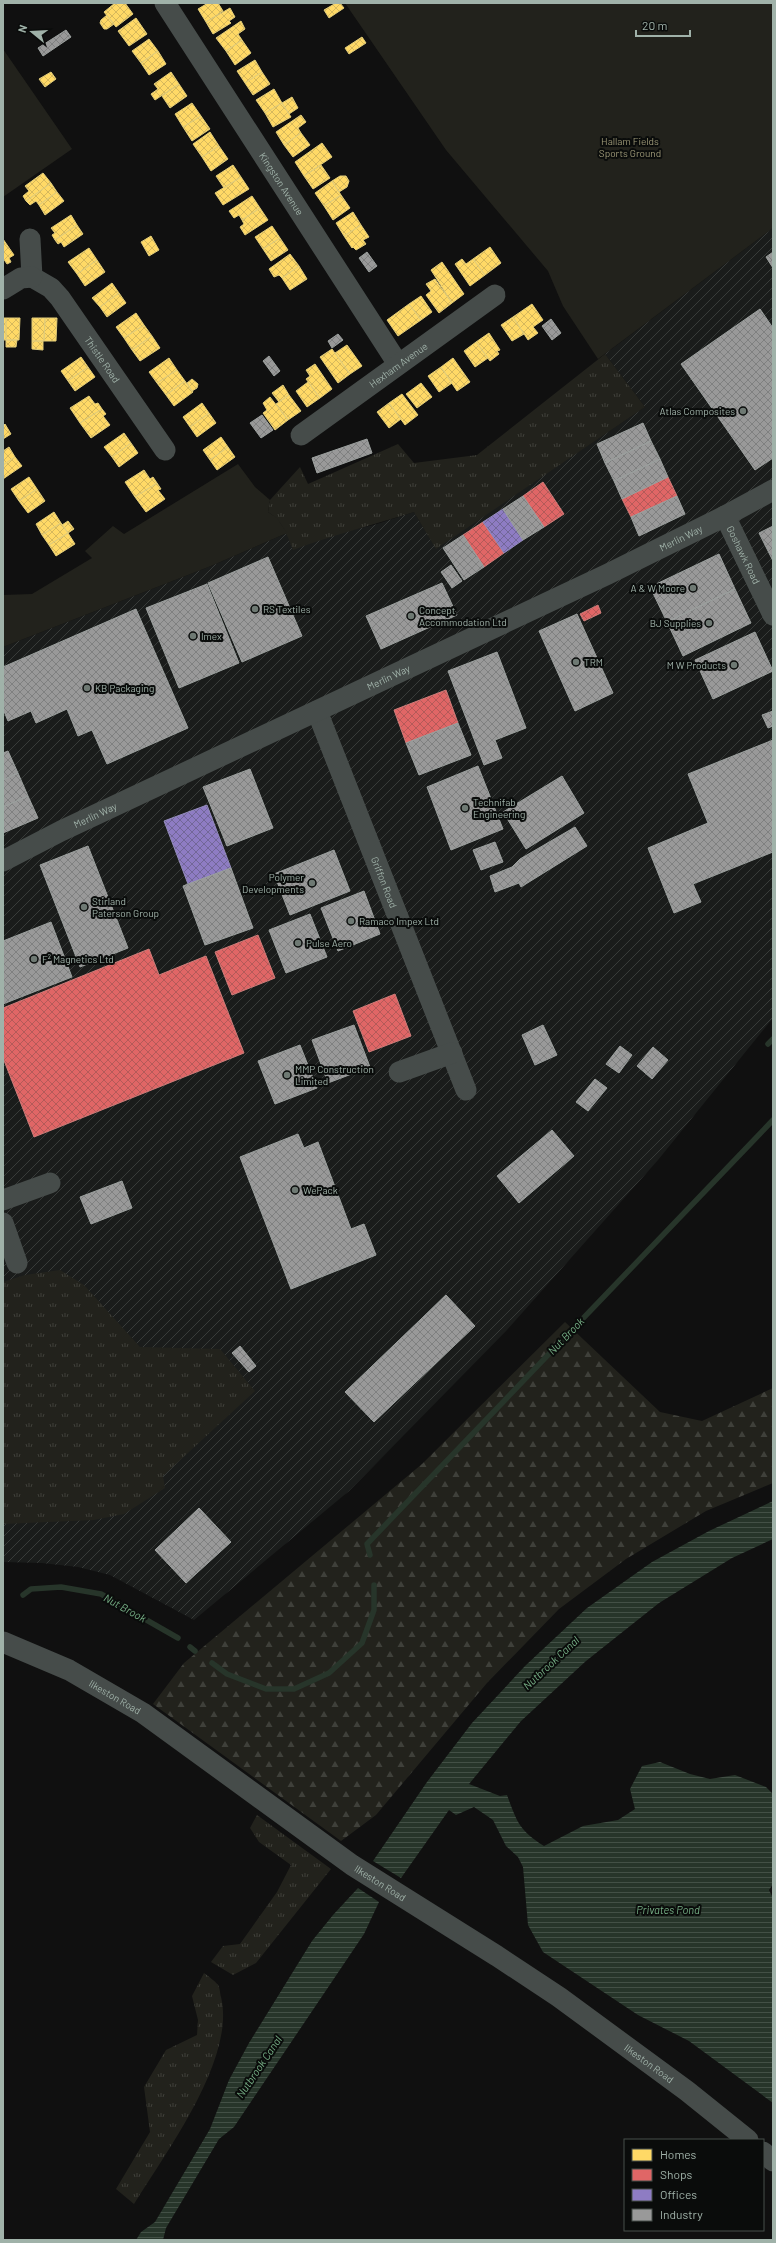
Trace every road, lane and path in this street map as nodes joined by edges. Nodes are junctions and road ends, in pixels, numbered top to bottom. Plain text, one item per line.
1 (165, 3) edge
2 (30, 239) dead end
3 (32, 277) junction
4 (3, 289) edge
5 (496, 295) dead end
6 (398, 364) junction
7 (301, 435) dead end
8 (165, 450) dead end
9 (773, 490) edge
10 (725, 516) junction
11 (773, 615) edge
12 (317, 711) junction
13 (3, 861) edge
14 (452, 1053) junction
15 (399, 1072) dead end
16 (466, 1090) dead end
17 (50, 1183) dead end
18 (3, 1200) edge
19 (3, 1223) edge
20 (17, 1263) dead end
21 (3, 1642) edge
22 (747, 2139) edge
23 (764, 2153) edge
24 (773, 2161) edge

1 - 6 street, Kingston Avenue
2 - 3 street
3 - 4 street
3 - 8 street, Thistle Road
5 - 6 street, Hexham Avenue
6 - 7 street, Hexham Avenue
9 - 10 street, Merlin Way
10 - 11 street, Goshawk Road
10 - 12 street, Merlin Way
12 - 13 street, Merlin Way
12 - 14 street, Griffon Road
14 - 15 street
14 - 16 street, Griffon Road
17 - 18 street
19 - 20 street
21 - 22 street, Ilkeston Road
23 - 24 street

